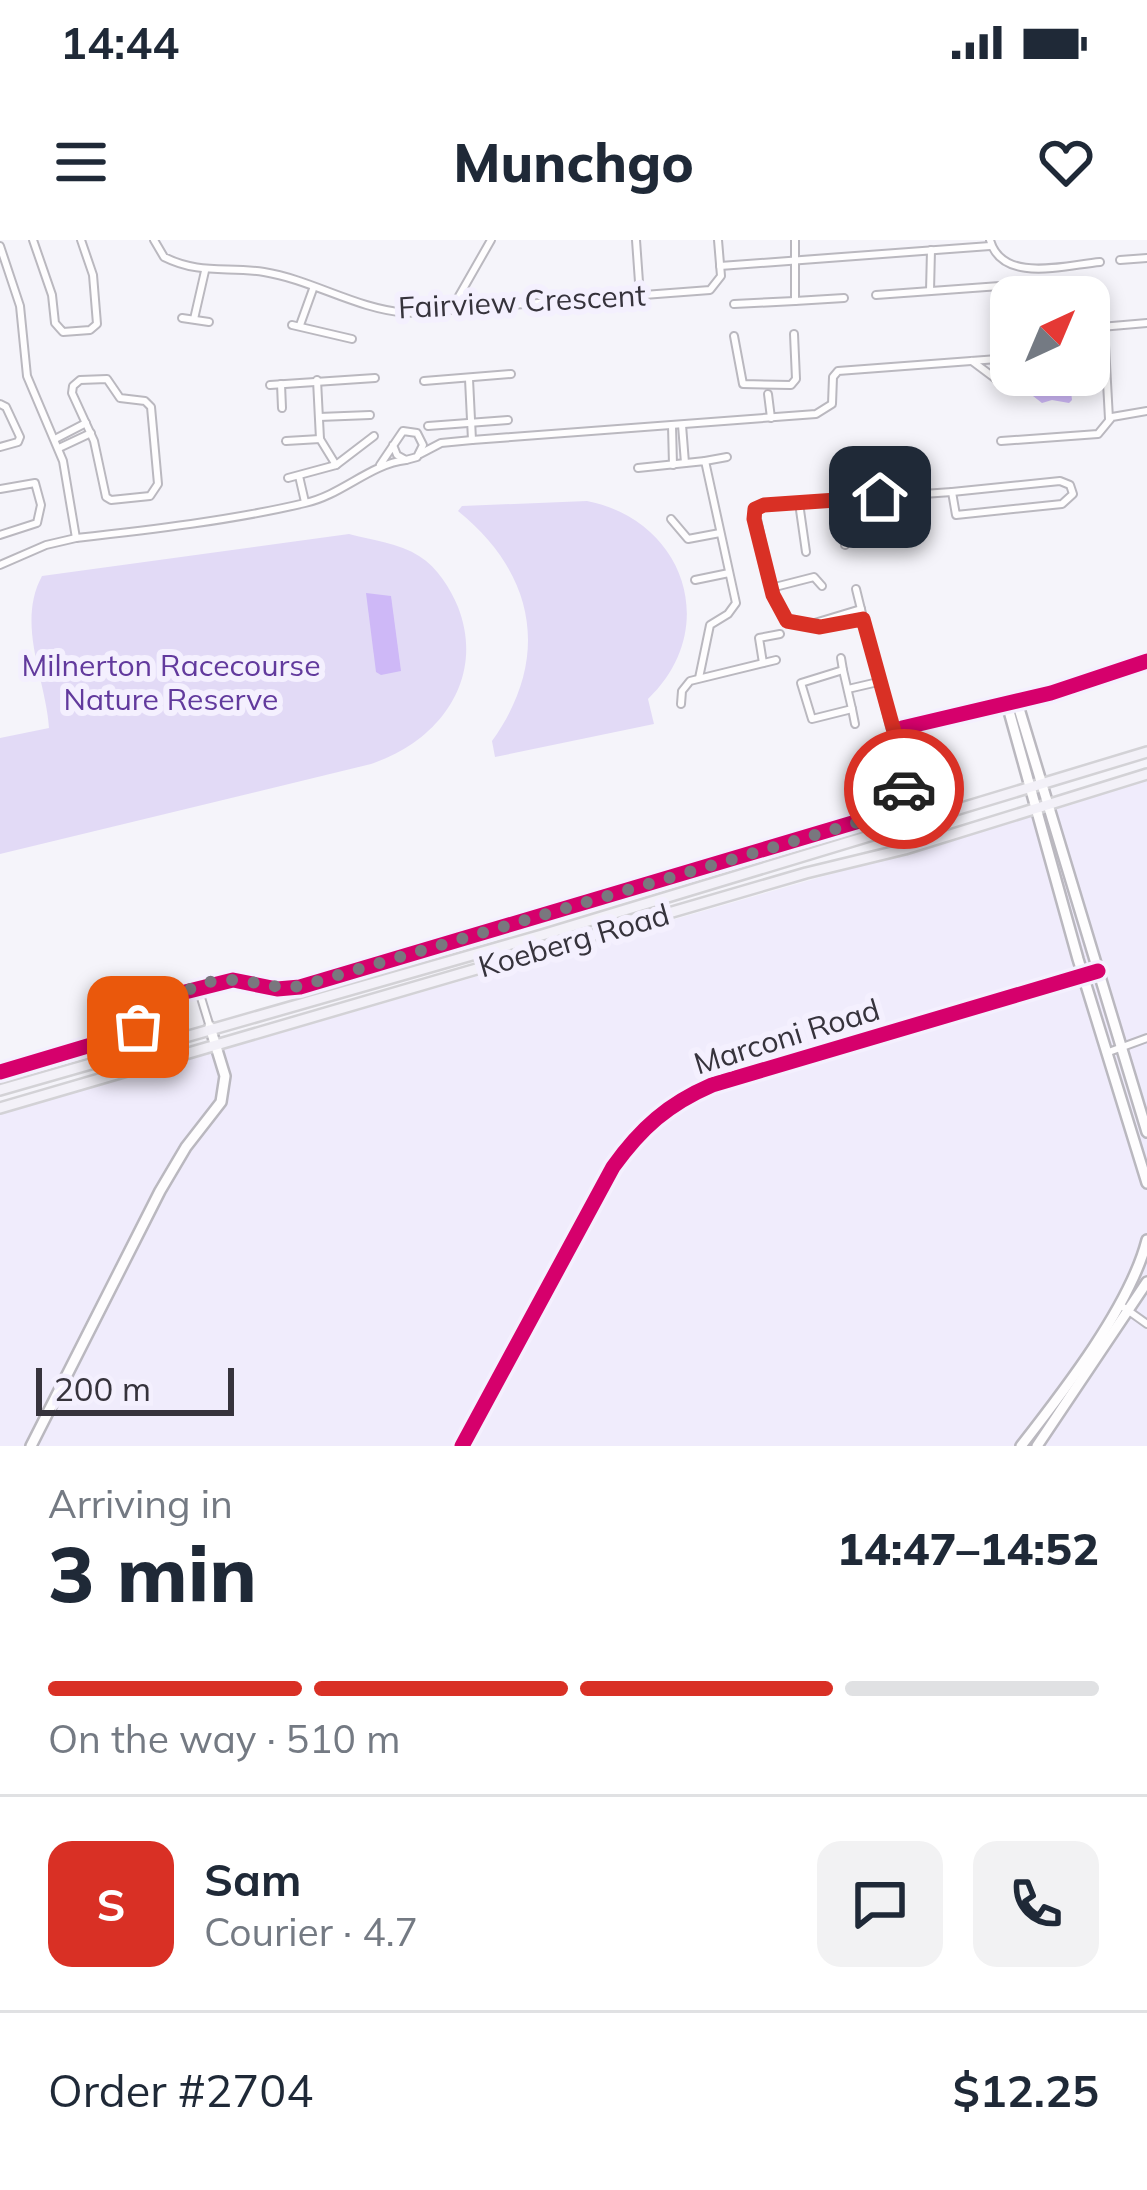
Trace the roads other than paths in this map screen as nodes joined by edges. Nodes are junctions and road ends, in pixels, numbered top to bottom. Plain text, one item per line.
1 (33, 240) edge
2 (81, 240) edge
3 (154, 240) edge
4 (490, 240) edge
5 (636, 240) edge
6 (718, 240) edge
7 (795, 240) edge
8 (892, 240) edge
9 (990, 243) edge
10 (956, 244) edge
11 (0, 246) edge
12 (931, 250) junction
13 (893, 253) junction
14 (1147, 258) edge
15 (797, 260) junction
16 (1120, 260) dead end
17 (1100, 262) dead end
18 (720, 266) junction
19 (205, 271) junction
20 (990, 287) edge
21 (313, 289) junction
22 (929, 291) junction
23 (876, 295) dead end
24 (640, 296) junction
25 (844, 298) dead end
26 (795, 301) junction
27 (734, 304) dead end
28 (451, 311) junction
29 (182, 318) dead end
30 (194, 319) junction
31 (209, 322) dead end
32 (1147, 323) edge
33 (1110, 326) edge
34 (794, 334) dead end
35 (734, 336) dead end
36 (352, 339) dead end
37 (990, 358) edge
38 (969, 360) junction
39 (511, 374) dead end
40 (990, 375) edge
41 (375, 378) dead end
42 (469, 379) junction
43 (317, 380) junction
44 (424, 381) dead end
45 (281, 384) junction
46 (270, 385) dead end
47 (768, 394) dead end
48 (1108, 396) edge
49 (0, 404) edge
50 (282, 408) dead end
51 (1147, 412) edge
52 (370, 415) dead end
53 (319, 417) junction
54 (771, 418) junction
55 (508, 419) dead end
56 (1109, 419) junction
57 (471, 423) junction
58 (86, 424) junction
59 (677, 425) junction
60 (428, 426) dead end
61 (91, 433) junction
62 (417, 433) junction
63 (374, 436) dead end
64 (320, 439) junction
65 (472, 440) junction
66 (286, 441) dead end
67 (1001, 441) dead end
68 (441, 443) junction
69 (57, 444) junction
70 (393, 445) junction
71 (0, 447) edge
72 (420, 454) junction
73 (727, 457) dead end
74 (406, 460) junction
75 (705, 461) junction
76 (685, 464) junction
77 (336, 465) junction
78 (673, 465) junction
79 (378, 468) junction
80 (638, 468) dead end
81 (300, 476) junction
82 (288, 478) dead end
83 (0, 489) edge
84 (952, 492) junction
85 (917, 494) junction
86 (880, 497) junction
87 (841, 501) junction
88 (307, 503) junction
89 (799, 503) junction
90 (671, 519) dead end
91 (720, 533) junction
92 (0, 535) edge
93 (922, 535) dead end
94 (76, 538) junction
95 (883, 538) dead end
96 (844, 545) dead end
97 (806, 553) dead end
98 (0, 565) edge
99 (729, 573) junction
100 (695, 580) dead end
101 (822, 586) dead end
102 (771, 588) junction
103 (856, 589) dead end
104 (861, 609) junction
105 (863, 619) junction
106 (806, 626) junction
107 (780, 634) dead end
108 (841, 658) dead end
109 (776, 660) dead end
110 (1147, 661) edge
111 (763, 663) junction
112 (843, 670) junction
113 (699, 678) junction
114 (878, 682) junction
115 (848, 689) junction
116 (1012, 703) junction
117 (681, 704) dead end
118 (852, 710) junction
119 (855, 724) dead end
120 (895, 735) junction
121 (1147, 752) edge
122 (1147, 774) edge
123 (1043, 784) junction
124 (1030, 788) junction
125 (1049, 805) junction
126 (1035, 809) junction
127 (1098, 971) junction
128 (1083, 976) junction
129 (199, 988) junction
130 (210, 1027) junction
131 (1147, 1038) edge
132 (217, 1046) junction
133 (1121, 1048) junction
134 (1106, 1053) junction
135 (0, 1072) edge
136 (0, 1090) edge
137 (0, 1108) edge
138 (1147, 1132) edge
139 (1147, 1183) edge
140 (1147, 1240) edge
141 (1147, 1282) edge
142 (1124, 1307) junction
143 (1147, 1324) edge
144 (31, 1446) edge
145 (462, 1446) edge
146 (1022, 1446) edge
147 (1036, 1446) edge

1 - 2 street
3 - 19 street, Fairview Crescent
4 - 28 street
5 - 24 street
6 - 18 street
7 - 15 street
8 - 13 street
9 - 10 street
9 - 17 street
10 - 12 street
11 - 69 street
12 - 13 street
12 - 22 street
13 - 15 street
14 - 16 street
15 - 18 street
15 - 26 street
18 - 24 street, Fairview Crescent
19 - 21 street, Fairview Crescent
19 - 30 street
20 - 22 street
21 - 28 street, Fairview Crescent
21 - 36 street
22 - 23 street
24 - 28 street, Fairview Crescent
25 - 26 street
26 - 27 street
29 - 30 street
30 - 31 street
32 - 33 street
34 - 35 street
37 - 38 street
38 - 40 street
38 - 54 street
39 - 42 street
41 - 43 street
42 - 44 street
42 - 57 street
43 - 45 street
43 - 53 street
45 - 46 street
45 - 50 street
47 - 54 street
48 - 56 street
49 - 71 street
51 - 56 street
52 - 53 street
53 - 64 street
54 - 59 street
55 - 57 street
56 - 67 street
57 - 60 street
57 - 65 street
58 - 61 street
58 - 61 street
58 - 69 street
59 - 65 street
59 - 76 street
59 - 78 street
61 - 69 street
62 - 68 street
62 - 70 street
62 - 72 street
63 - 77 street
64 - 66 street
64 - 77 street
65 - 68 street
68 - 72 street
69 - 94 street
70 - 74 street
70 - 79 street
72 - 74 street
73 - 75 street
74 - 79 street
75 - 76 street
75 - 91 street
76 - 78 street
77 - 81 street
78 - 80 street
79 - 88 street
81 - 82 street
81 - 88 street
83 - 92 street
84 - 84 street
84 - 85 street
85 - 86 street
85 - 93 street
86 - 87 street
86 - 95 street
87 - 89 street
87 - 96 street
88 - 94 street
89 - 97 street
89 - 102 street
90 - 91 street
91 - 99 street
94 - 98 street
99 - 100 street
99 - 113 street
101 - 102 street
102 - 106 street
103 - 104 street
104 - 105 street
104 - 106 street
105 - 106 street
105 - 114 street
107 - 111 street
108 - 112 street
109 - 111 street
110 - 116 main road
111 - 113 street
112 - 115 street
112 - 118 street
113 - 117 street
114 - 115 street
114 - 120 street
115 - 118 street
116 - 120 street
116 - 123 main road
116 - 124 main road
118 - 119 street
120 - 129 street
121 - 123 main road, Koeberg Road
122 - 125 main road, Koeberg Road
123 - 124 main road, Koeberg Road
123 - 125 main road
124 - 126 main road
124 - 130 main road, Koeberg Road
125 - 126 main road, Koeberg Road
125 - 127 main road
126 - 128 main road
126 - 132 main road, Koeberg Road
127 - 128 street, Marconi Road
127 - 133 main road
128 - 134 main road
128 - 145 street, Marconi Road
129 - 130 street
129 - 135 street
130 - 132 main road
130 - 136 main road, Koeberg Road
131 - 133 street
132 - 137 main road, Koeberg Road
132 - 144 main road
133 - 134 street
133 - 138 main road
134 - 139 main road
140 - 142 main road
141 - 142 main road
142 - 143 street
142 - 146 main road
142 - 147 main road

